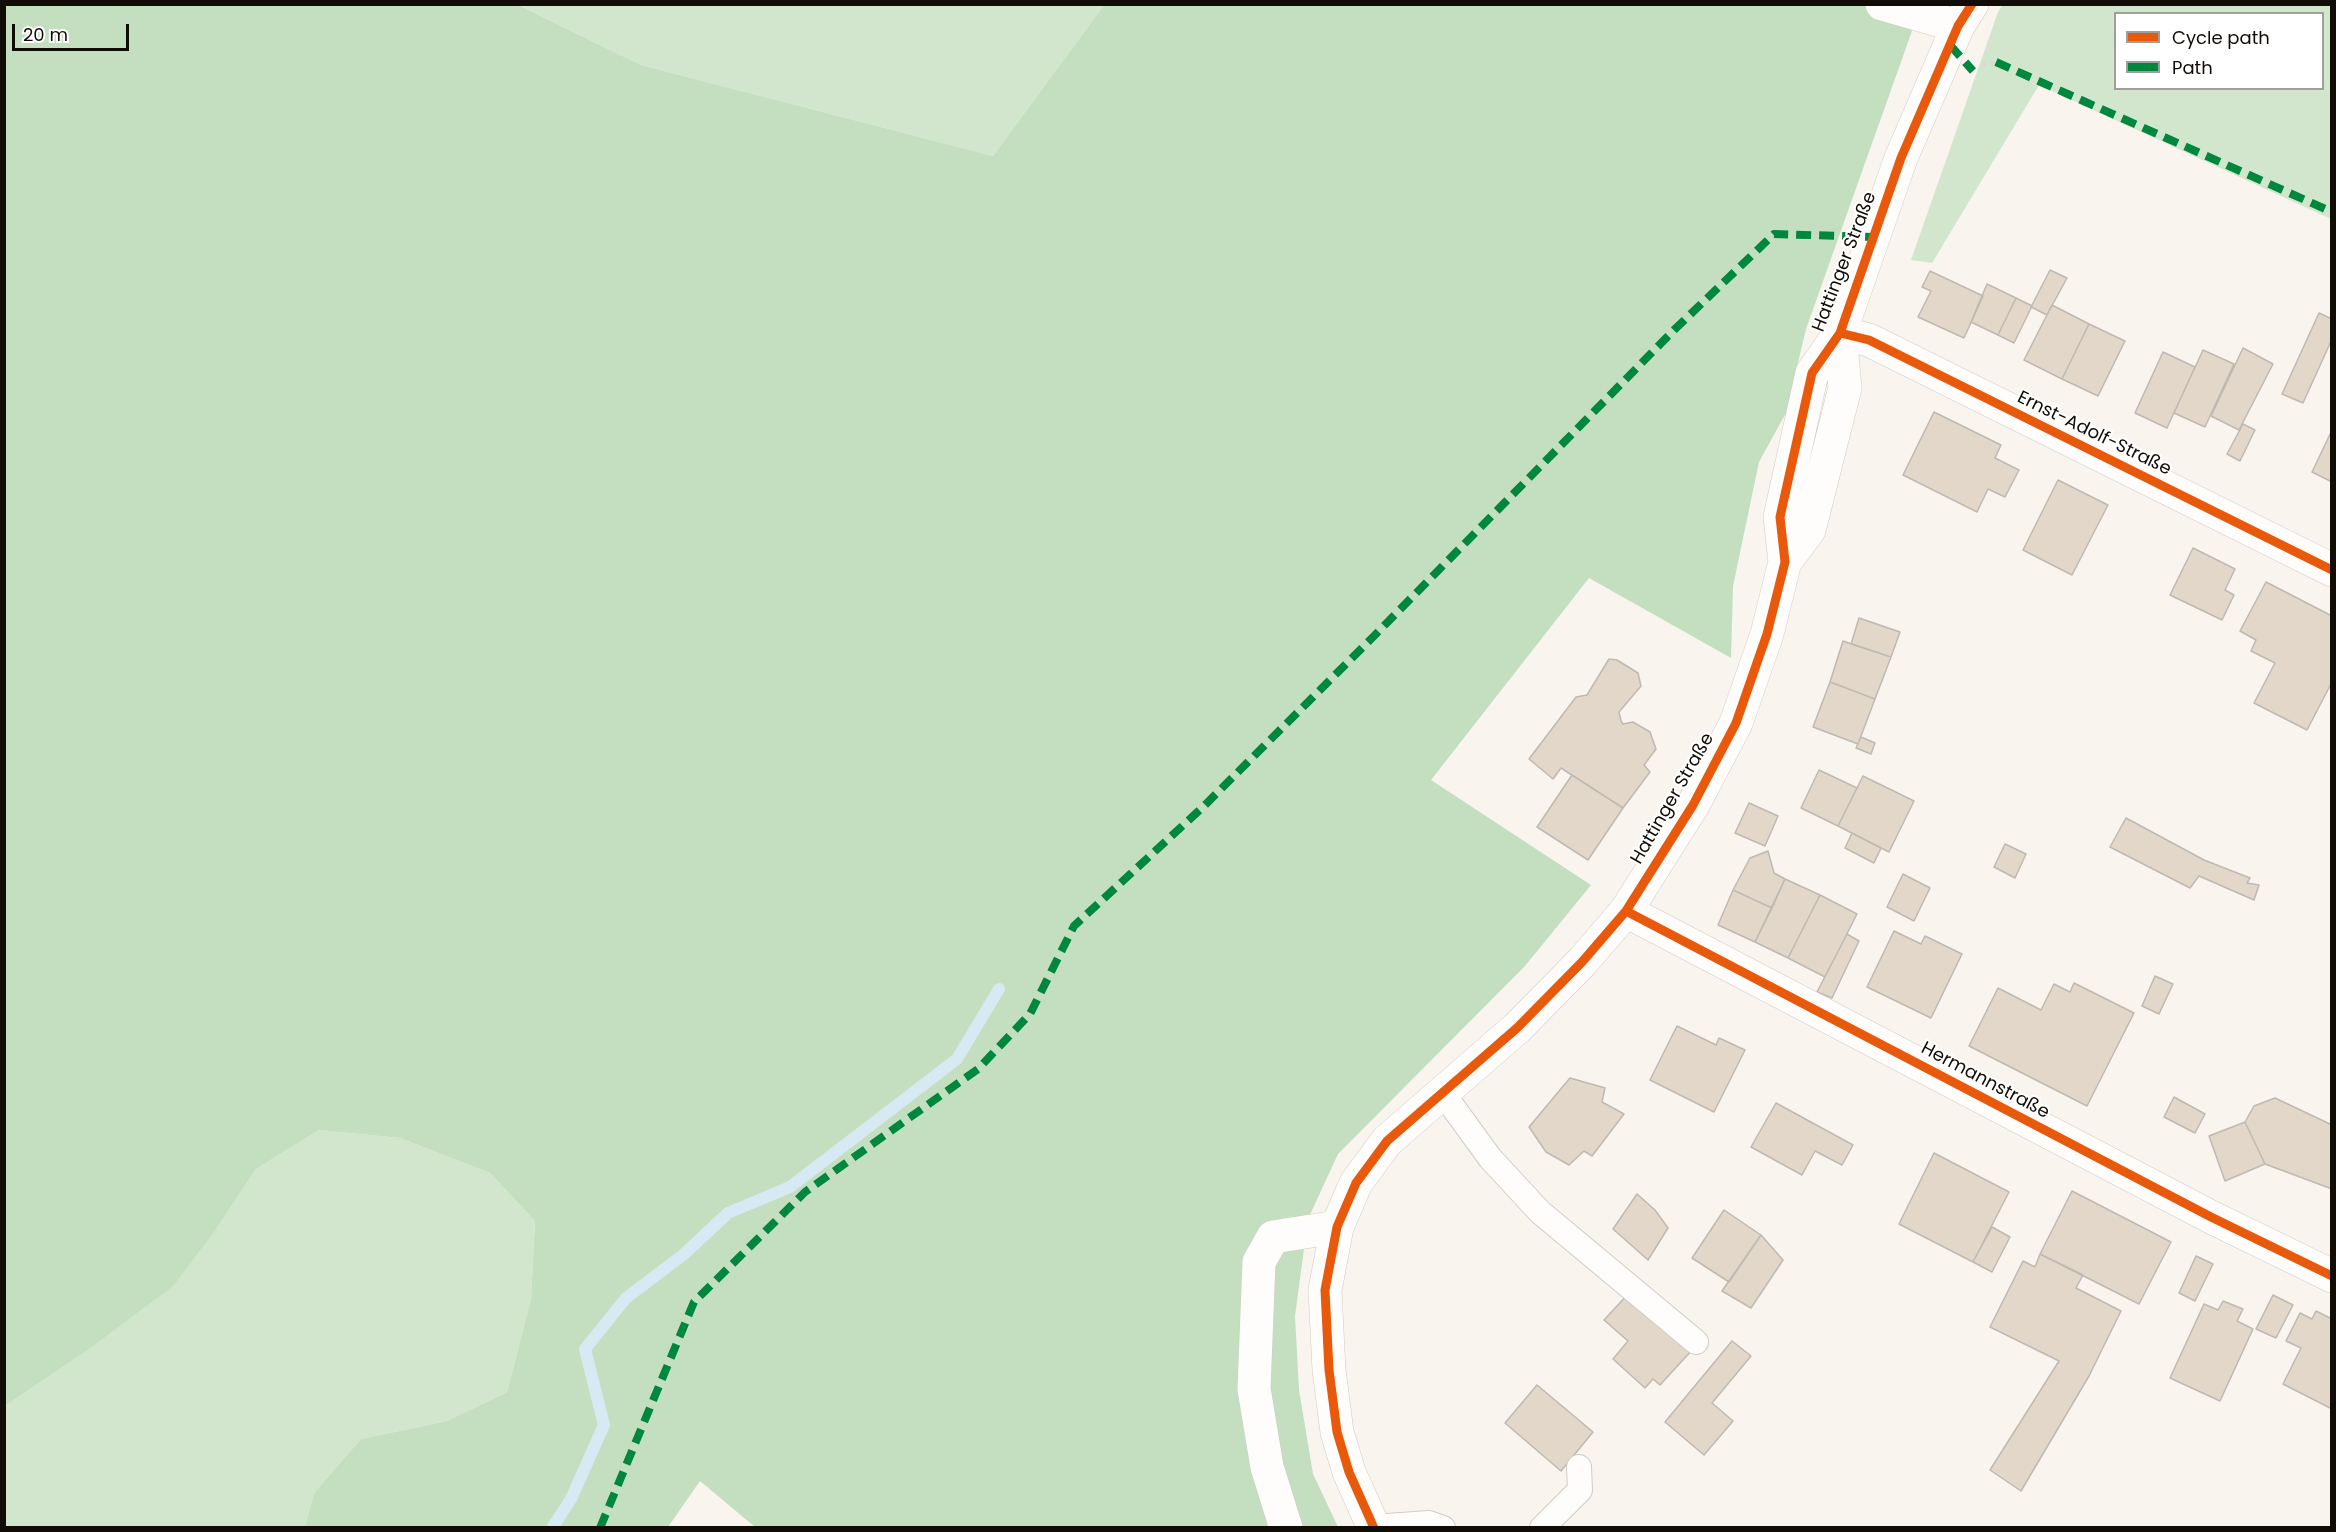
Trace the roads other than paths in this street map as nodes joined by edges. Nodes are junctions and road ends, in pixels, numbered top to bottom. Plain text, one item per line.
1 (1882, 4) edge
2 (1965, 15) edge
3 (1840, 333) junction
4 (2331, 570) edge
5 (1626, 911) junction
6 (1442, 1092) junction
7 (1337, 1227) junction
8 (2331, 1276) edge
9 (1696, 1342) dead end
10 (1579, 1467) dead end
11 (1286, 1527) edge
12 (1373, 1527) edge
13 (1443, 1527) edge
14 (1542, 1527) edge

1 - 2 street
2 - 3 street, Hattinger Straße
3 - 4 street, Ernst-Adolf-Straße
3 - 5 street, Hattinger Straße
5 - 6 street, Hattinger Straße
5 - 8 street, Hermannstraße
6 - 7 street, Hattinger Straße
6 - 9 lane
7 - 11 street
7 - 12 street, Hattinger Straße
10 - 14 lane
12 - 13 lane

